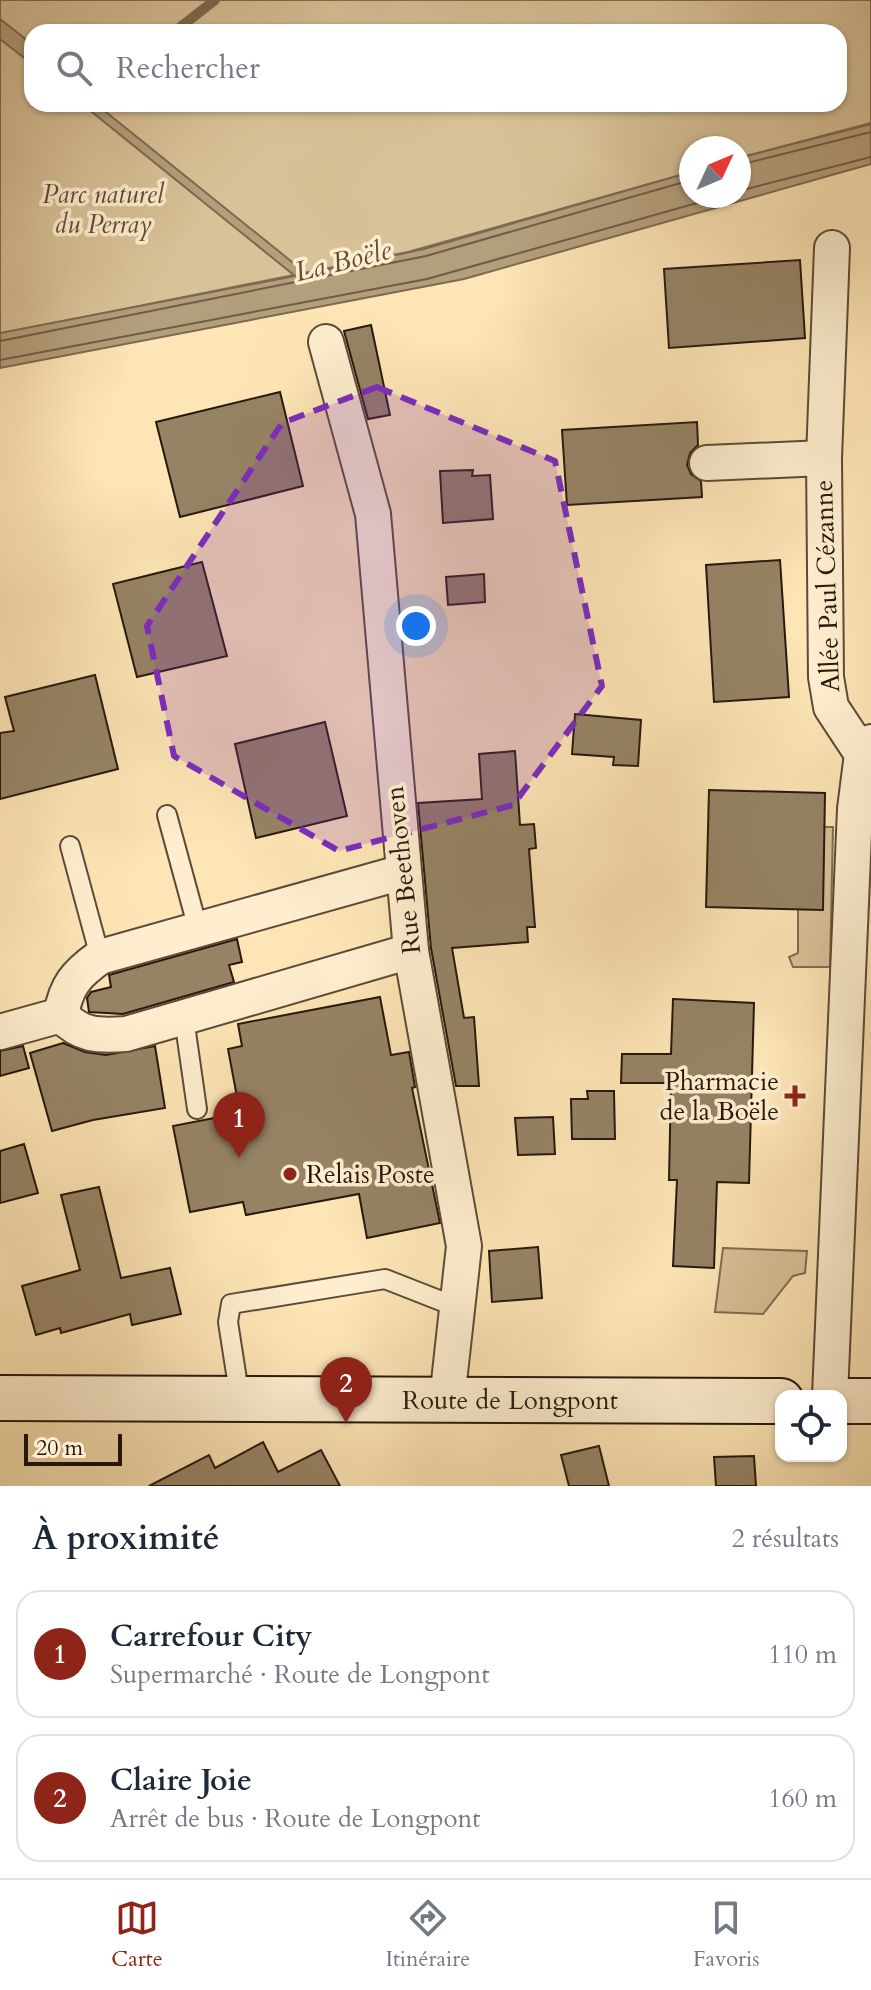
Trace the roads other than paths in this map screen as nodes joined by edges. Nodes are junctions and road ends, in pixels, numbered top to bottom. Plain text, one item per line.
1 (832, 248) dead end
2 (326, 342) dead end
3 (824, 458) junction
4 (707, 463) dead end
5 (866, 748) edge
6 (167, 815) dead end
7 (70, 846) dead end
8 (403, 872) junction
9 (198, 929) junction
10 (411, 951) junction
11 (100, 957) junction
12 (61, 1015) junction
13 (184, 1018) junction
14 (0, 1032) edge
15 (197, 1109) dead end
16 (459, 1308) junction
17 (830, 1390) edge
18 (0, 1398) edge
19 (240, 1399) junction
20 (447, 1400) junction
21 (775, 1401) edge
22 (847, 1401) edge
23 (871, 1401) edge

1 - 3 street, Allée Paul Cézanne
2 - 8 street, Rue Beethoven
3 - 4 street, Allée Paul Cézanne
3 - 5 street, Allée Paul Cézanne
5 - 17 street
6 - 9 lane
7 - 11 lane
8 - 9 street
8 - 10 street, Rue Beethoven
9 - 11 street
10 - 13 street
10 - 16 street, Rue Beethoven
11 - 12 street
12 - 13 street
12 - 14 street
13 - 15 lane
16 - 19 lane
16 - 20 street, Rue Beethoven
18 - 19 main road, Route de Longpont
19 - 20 main road, Route de Longpont
20 - 21 main road, Route de Longpont
22 - 23 main road

